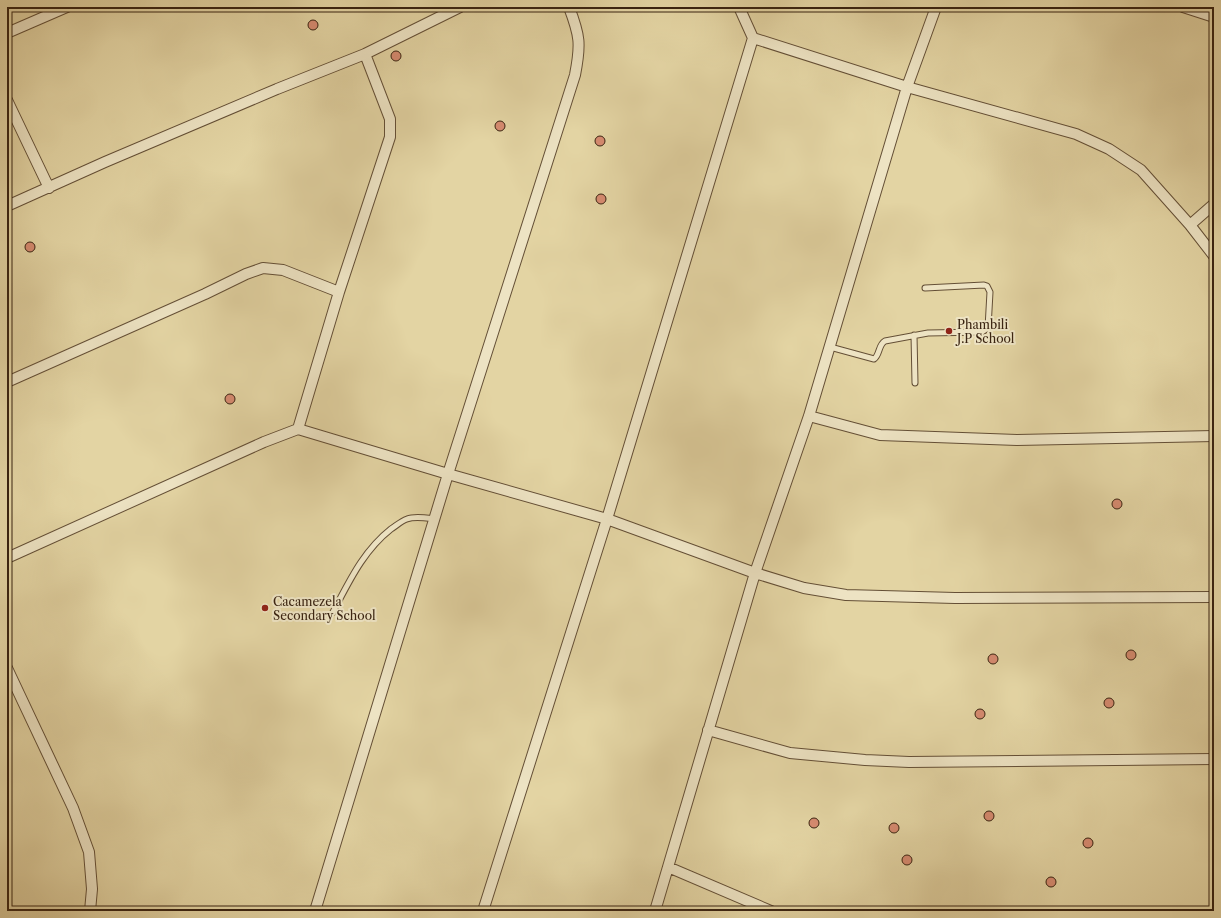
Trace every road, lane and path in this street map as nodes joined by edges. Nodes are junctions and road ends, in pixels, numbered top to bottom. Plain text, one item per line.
1 (67, 7) edge
2 (460, 7) edge
3 (569, 7) edge
4 (739, 7) edge
5 (936, 7) edge
6 (1183, 7) edge
7 (1214, 17) edge
8 (7, 33) edge
9 (753, 38) junction
10 (365, 54) junction
11 (907, 87) junction
12 (7, 100) edge
13 (48, 188) junction
14 (1214, 204) edge
15 (7, 206) edge
16 (1190, 225) junction
17 (1214, 256) edge
18 (925, 288) dead end
19 (339, 292) junction
20 (914, 335) junction
21 (830, 347) junction
22 (7, 382) edge
23 (915, 383) dead end
24 (809, 416) junction
25 (298, 429) junction
26 (1214, 436) edge
27 (448, 474) junction
28 (435, 519) junction
29 (607, 519) junction
30 (7, 558) edge
31 (755, 573) junction
32 (1214, 597) edge
33 (333, 612) dead end
34 (7, 668) edge
35 (708, 730) junction
36 (1214, 759) edge
37 (668, 867) junction
38 (90, 911) edge
39 (316, 911) edge
40 (483, 911) edge
41 (655, 911) edge
42 (771, 911) edge

1 - 8 street
2 - 10 street
3 - 27 street
4 - 9 street
5 - 11 street
6 - 7 street
9 - 11 street
9 - 29 street
10 - 13 street
10 - 19 street
11 - 16 street
11 - 21 street
12 - 13 street
13 - 15 street
14 - 16 street
16 - 17 street
18 - 20 lane
19 - 22 street
19 - 25 street
20 - 21 lane
20 - 23 lane
21 - 24 street
24 - 26 street
24 - 31 street
25 - 27 street
25 - 30 street
27 - 28 street
27 - 29 street
28 - 33 lane
28 - 39 street
29 - 31 street
29 - 40 street
31 - 32 street
31 - 35 street
34 - 38 street
35 - 36 street
35 - 37 street
37 - 41 street
37 - 42 street

